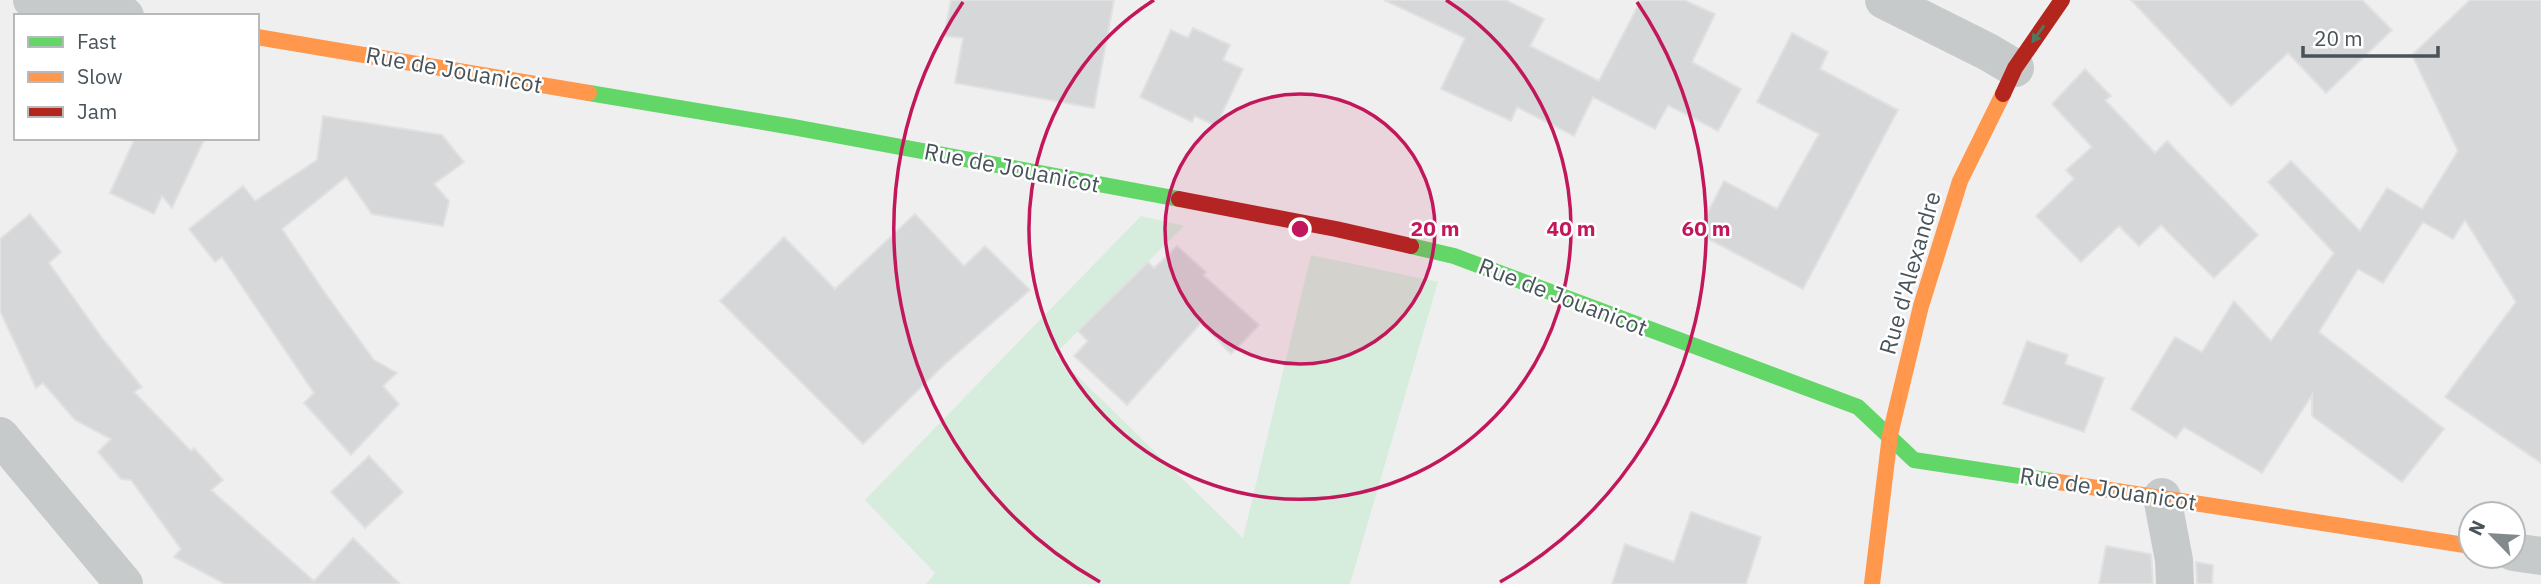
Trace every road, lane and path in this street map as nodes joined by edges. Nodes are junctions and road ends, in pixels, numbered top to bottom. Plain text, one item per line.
1 (32, 0) edge
2 (1884, 0) edge
3 (2062, 0) edge
4 (113, 14) edge
5 (259, 37) edge
6 (2015, 68) junction
7 (1890, 435) junction
8 (0, 436) edge
9 (2162, 497) junction
10 (2457, 544) edge
11 (124, 584) edge
12 (1872, 584) edge
13 (2175, 584) edge

1 - 4 street
2 - 6 street
3 -> 6 street, Rue d'Alexandre
5 - 7 street, Rue de Jouanicot
6 - 7 street, Rue d'Alexandre
7 - 9 street, Rue de Jouanicot
7 - 12 street, Rue d'Alexandre
8 - 11 street
9 - 10 street, Rue de Jouanicot
9 - 13 street

